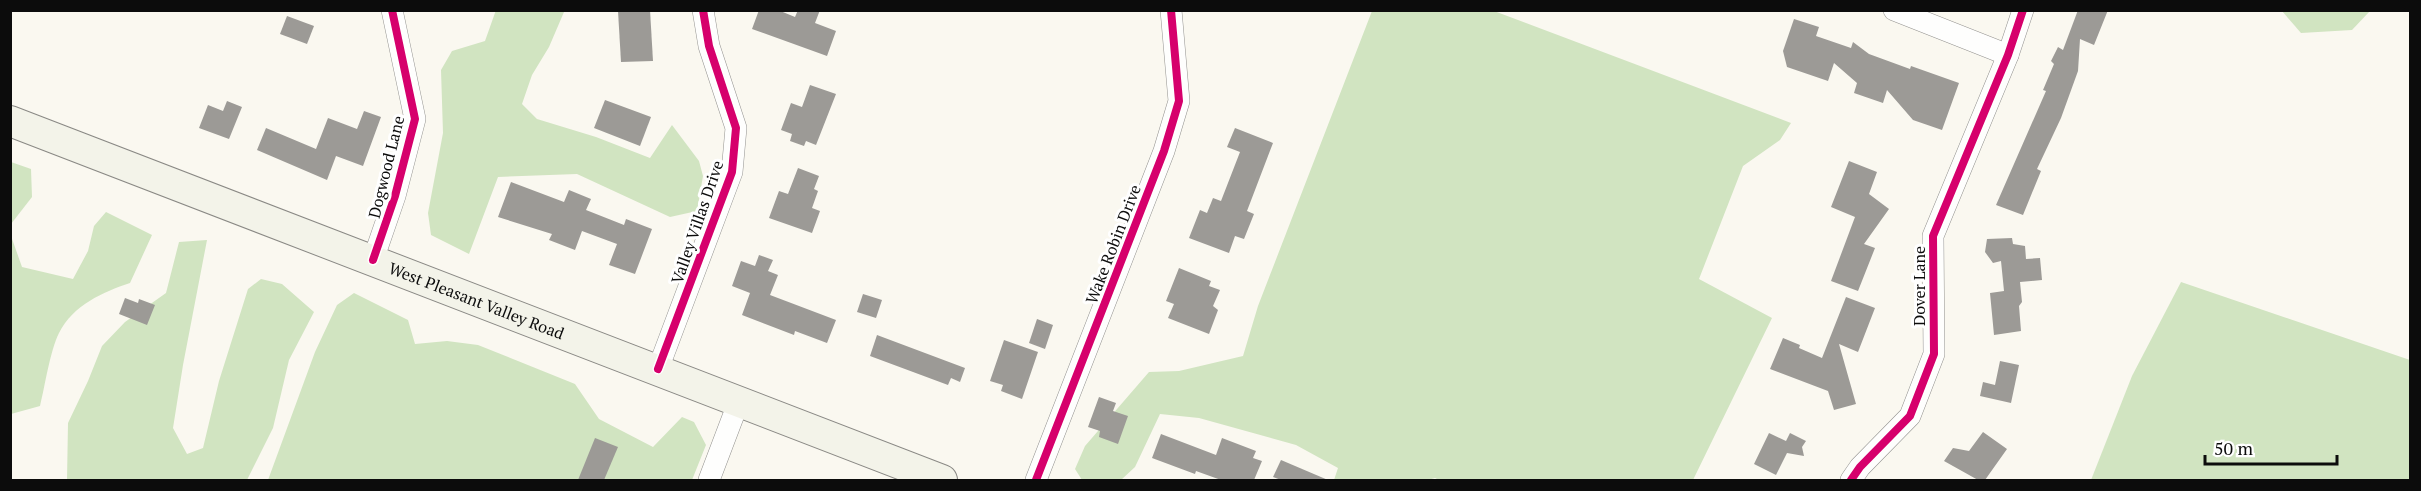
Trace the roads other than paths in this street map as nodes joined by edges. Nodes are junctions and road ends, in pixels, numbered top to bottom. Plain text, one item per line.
1 (392, 10) edge
2 (704, 10) edge
3 (1171, 10) edge
4 (1894, 10) edge
5 (2024, 10) edge
6 (2008, 55) junction
7 (10, 121) edge
8 (374, 260) junction
9 (658, 369) junction
10 (739, 401) junction
11 (709, 480) edge
12 (942, 480) edge
13 (1036, 480) edge
14 (1851, 480) edge

1 - 8 street, Dogwood Lane
2 - 9 street, Valley Villas Drive
3 - 13 street, Wake Robin Drive
4 - 6 street
5 - 6 street, Dover Lane
6 - 14 street, Dover Lane
7 - 8 main road, West Pleasant Valley Road
8 - 9 main road, West Pleasant Valley Road
9 - 10 main road, West Pleasant Valley Road
10 - 11 street
10 - 12 main road, West Pleasant Valley Road

